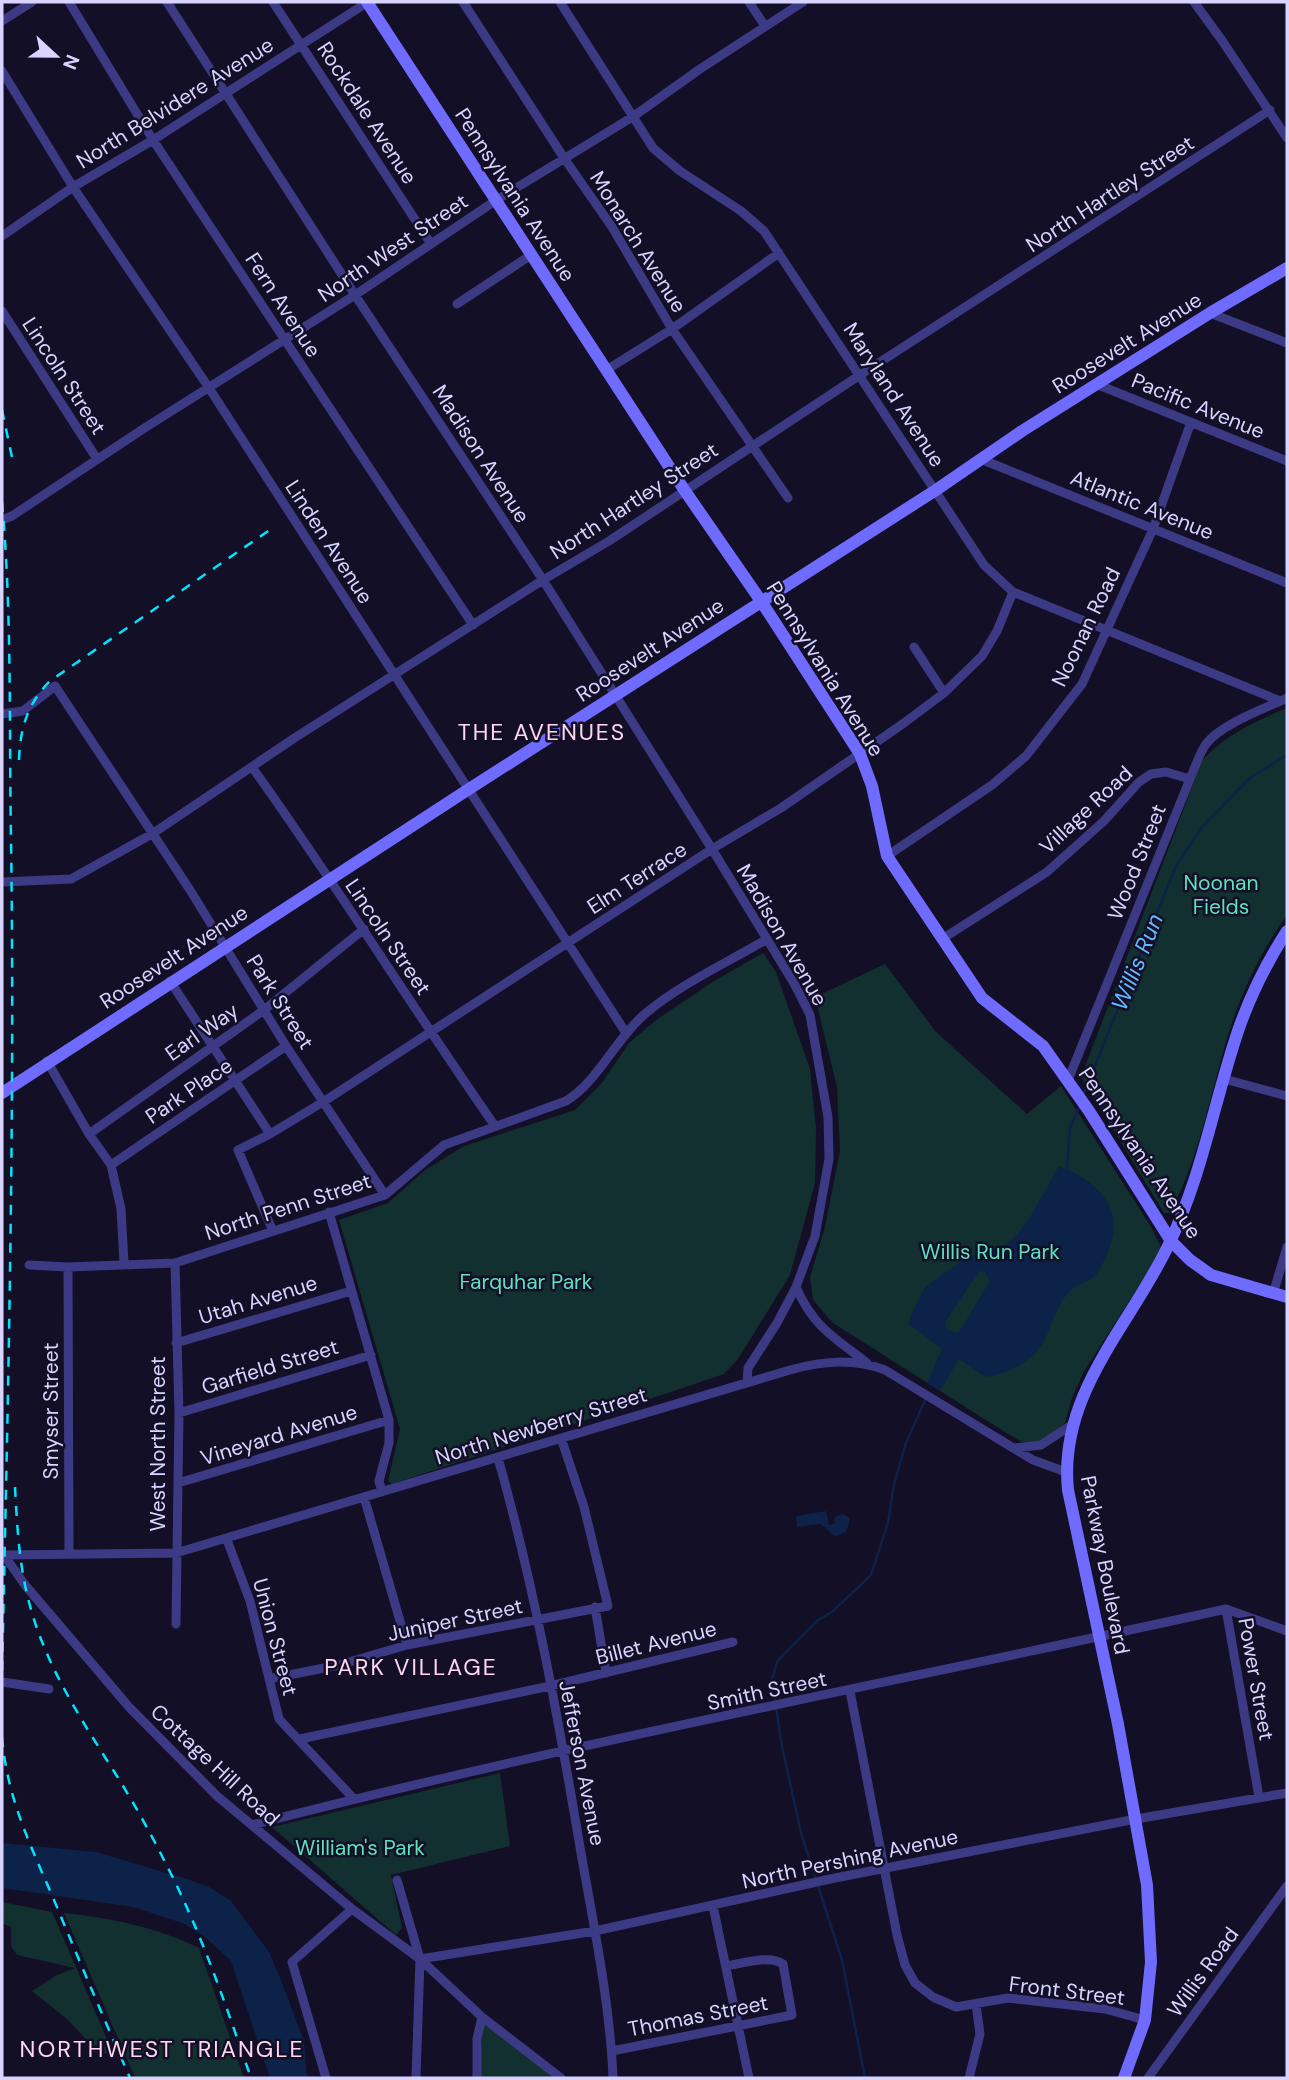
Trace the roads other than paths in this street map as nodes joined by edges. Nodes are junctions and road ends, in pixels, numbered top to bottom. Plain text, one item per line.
1 (32, 2) edge
2 (69, 2) edge
3 (167, 2) edge
4 (273, 2) edge
5 (367, 2) edge
6 (463, 2) edge
7 (561, 2) edge
8 (749, 2) edge
9 (803, 2) edge
10 (1194, 2) edge
11 (2, 21) edge
12 (765, 26) junction
13 (300, 44) junction
14 (2, 71) edge
15 (226, 93) junction
16 (1270, 110) junction
17 (634, 116) junction
18 (1287, 138) edge
19 (153, 140) junction
20 (564, 158) junction
21 (73, 187) junction
22 (495, 201) junction
23 (2, 236) edge
24 (431, 244) junction
25 (779, 253) junction
26 (531, 255) junction
27 (1287, 268) edge
28 (355, 295) junction
29 (457, 304) dead end
30 (2, 312) edge
31 (1210, 313) junction
32 (671, 329) junction
33 (285, 341) junction
34 (1287, 343) edge
35 (608, 369) junction
36 (860, 375) junction
37 (1096, 384) junction
38 (209, 388) junction
39 (1191, 422) junction
40 (752, 446) junction
41 (97, 459) junction
42 (983, 460) junction
43 (1287, 461) edge
44 (685, 491) junction
45 (936, 491) junction
46 (789, 498) dead end
47 (2, 520) edge
48 (1153, 528) junction
49 (543, 580) junction
50 (1287, 583) edge
51 (1013, 592) junction
52 (761, 601) junction
53 (472, 625) junction
54 (1107, 630) junction
55 (914, 648) dead end
56 (394, 674) junction
57 (944, 694) junction
58 (615, 695) junction
59 (1284, 700) edge
60 (2, 714) edge
61 (860, 754) junction
62 (252, 767) junction
63 (1190, 779) junction
64 (469, 789) junction
65 (152, 834) junction
66 (712, 849) junction
67 (887, 856) junction
68 (330, 881) junction
69 (2, 882) edge
70 (364, 929) junction
71 (1287, 931) edge
72 (767, 939) junction
73 (942, 939) junction
74 (569, 943) junction
75 (226, 947) junction
76 (170, 981) junction
77 (264, 1010) junction
78 (430, 1032) junction
79 (626, 1033) junction
80 (211, 1046) junction
81 (286, 1046) junction
82 (47, 1061) junction
83 (1224, 1079) junction
84 (235, 1081) junction
85 (1071, 1085) junction
86 (2, 1093) edge
87 (1287, 1096) edge
88 (323, 1102) junction
89 (495, 1126) junction
90 (89, 1134) junction
91 (270, 1135) junction
92 (111, 1165) junction
93 (385, 1195) junction
94 (329, 1212) junction
95 (272, 1229) junction
96 (1171, 1241) junction
97 (1287, 1247) edge
98 (174, 1262) junction
99 (124, 1263) junction
100 (29, 1265) dead end
101 (68, 1267) junction
102 (796, 1287) junction
103 (351, 1291) junction
104 (1273, 1294) junction
105 (1287, 1297) edge
106 (176, 1343) junction
107 (371, 1355) junction
108 (867, 1363) junction
109 (747, 1383) junction
110 (179, 1413) junction
111 (389, 1420) junction
112 (1073, 1424) junction
113 (561, 1438) junction
114 (1014, 1448) junction
115 (498, 1458) junction
116 (1066, 1472) junction
117 (178, 1483) junction
118 (382, 1492) junction
119 (364, 1497) junction
120 (227, 1540) junction
121 (176, 1553) junction
122 (69, 1554) junction
123 (3, 1555) edge
124 (595, 1607) junction
125 (1226, 1609) junction
126 (536, 1621) junction
127 (176, 1625) dead end
128 (1287, 1631) edge
129 (1099, 1637) junction
130 (733, 1642) dead end
131 (407, 1646) junction
132 (606, 1673) junction
133 (269, 1679) junction
134 (2, 1682) edge
135 (550, 1686) junction
136 (49, 1689) dead end
137 (850, 1691) junction
138 (300, 1739) junction
139 (564, 1751) junction
140 (1287, 1793) edge
141 (1259, 1797) junction
142 (354, 1799) junction
143 (1136, 1819) junction
144 (252, 1825) junction
145 (885, 1869) junction
146 (397, 1880) dead end
147 (1287, 1886) edge
148 (713, 1906) junction
149 (352, 1909) junction
150 (595, 1931) junction
151 (420, 1959) junction
152 (726, 1966) junction
153 (976, 2004) junction
154 (482, 2017) junction
155 (1145, 2020) junction
156 (739, 2026) junction
157 (612, 2051) junction
158 (327, 2078) edge
159 (416, 2078) edge
160 (477, 2078) edge
161 (561, 2078) edge
162 (613, 2078) edge
163 (749, 2078) edge
164 (969, 2078) edge
165 (1124, 2078) edge
166 (1148, 2078) edge

1 - 11 street
2 - 19 street, Fern Avenue
3 - 15 street, Madison Avenue
4 - 13 street, Rockdale Avenue
5 - 13 street, North Belvidere Avenue
5 - 22 street, Pennsylvania Avenue
6 - 20 street, Monarch Avenue
7 - 17 street, Maryland Avenue
8 - 12 street
9 - 12 street, North West Street
10 - 16 street
12 - 17 street, North West Street
13 - 15 street, North Belvidere Avenue
13 - 24 street, Rockdale Avenue
14 - 21 street, Linden Avenue
15 - 19 street, North Belvidere Avenue
15 - 28 street, Madison Avenue
16 - 18 street
16 - 36 street, North Hartley Street
17 - 20 street, North West Street
17 - 25 street, Maryland Avenue
19 - 21 street, North Belvidere Avenue
19 - 33 street, Fern Avenue
20 - 22 street, North West Street
20 - 32 street, Monarch Avenue
21 - 23 street, North Belvidere Avenue
21 - 38 street, Linden Avenue
22 - 24 street, North West Street
22 - 26 street, Pennsylvania Avenue
24 - 28 street, North West Street
25 - 32 street
25 - 36 street, Maryland Avenue
26 - 29 street
26 - 35 street, Pennsylvania Avenue
27 - 31 street, Roosevelt Avenue
28 - 33 street, North West Street
28 - 49 street, Madison Avenue
30 - 41 street, Lincoln Street
31 - 34 street
31 - 37 street, Roosevelt Avenue
32 - 35 street
32 - 40 street, Monarch Avenue
33 - 38 street, North West Street
33 - 53 street, Fern Avenue
35 - 44 street, Pennsylvania Avenue
36 - 40 street, North Hartley Street
36 - 45 street, Maryland Avenue
37 - 39 street, Pacific Avenue
37 - 42 street, Roosevelt Avenue
38 - 41 street, North West Street
38 - 56 street, Linden Avenue
39 - 43 street, Pacific Avenue
39 - 48 street, Noonan Road
40 - 44 street, North Hartley Street
40 - 46 street, Monarch Avenue
41 - 47 street, North West Street
42 - 45 street, Roosevelt Avenue
42 - 48 street, Atlantic Avenue
44 - 49 street, North Hartley Street
44 - 52 street, Pennsylvania Avenue
45 - 51 street, Maryland Avenue
45 - 52 street, Roosevelt Avenue
48 - 50 street, Atlantic Avenue
48 - 54 street, Noonan Road
49 - 53 street, North Hartley Street
49 - 58 street, Madison Avenue
51 - 54 street, Maryland Avenue
51 - 57 street, Elm Terrace
52 - 58 street, Roosevelt Avenue
52 - 61 street, Pennsylvania Avenue
53 - 56 street, North Hartley Street
54 - 59 street, Maryland Avenue
54 - 67 street, Noonan Road
55 - 57 street
56 - 62 street, North Hartley Street
56 - 64 street, Linden Avenue
57 - 61 street, Elm Terrace
58 - 64 street, Roosevelt Avenue
58 - 66 street, Madison Avenue
59 - 63 street, Wood Street
60 - 65 street, Park Street
61 - 66 street, Elm Terrace
61 - 67 street, Pennsylvania Avenue
62 - 65 street, North Hartley Street
62 - 68 street, Lincoln Street
63 - 73 street, Village Road
63 - 85 street, Wood Street
64 - 68 street, Roosevelt Avenue
64 - 74 street, Linden Avenue
65 - 69 street, North Hartley Street
65 - 75 street, Park Street
66 - 72 street, Madison Avenue
66 - 74 street, Elm Terrace
67 - 73 street, Pennsylvania Avenue
68 - 70 street, Lincoln Street
68 - 75 street, Roosevelt Avenue
70 - 77 street, Earl Way
70 - 78 street, Lincoln Street
71 - 83 street, Parkway Boulevard
72 - 79 street, North Penn Street
72 - 102 street, Madison Avenue
73 - 85 street, Pennsylvania Avenue
74 - 78 street, Elm Terrace
74 - 79 street, Linden Avenue
75 - 76 street, Roosevelt Avenue
75 - 77 street, Park Street
76 - 80 street
76 - 82 street, Roosevelt Avenue
77 - 80 street, Earl Way
77 - 81 street, Park Street
78 - 88 street, Elm Terrace
78 - 89 street, Lincoln Street
79 - 89 street, North Penn Street
80 - 84 street
80 - 90 street, Earl Way
81 - 84 street, Park Place
81 - 88 street, Park Street
82 - 86 street, Roosevelt Avenue
82 - 90 street
83 - 87 street
83 - 96 street, Parkway Boulevard
84 - 91 street
84 - 92 street, Park Place
85 - 96 street, Pennsylvania Avenue
88 - 91 street, Elm Terrace
88 - 93 street, Park Street
89 - 93 street, North Penn Street
90 - 92 street
91 - 95 street, Elm Terrace
92 - 99 street
93 - 94 street, North Penn Street
94 - 95 street, North Penn Street
94 - 103 street
95 - 98 street, North Penn Street
96 - 104 street, Pennsylvania Avenue
96 - 112 street, Parkway Boulevard
97 - 104 street
98 - 99 street, North Penn Street
98 - 106 street, West North Street
99 - 101 street, North Penn Street
100 - 101 street, North Penn Street
101 - 122 street, Smyser Street
102 - 108 street
102 - 109 street, Madison Avenue
103 - 106 street, Utah Avenue
103 - 107 street
104 - 105 street, Pennsylvania Avenue
106 - 110 street, West North Street
107 - 110 street, Garfield Street
107 - 111 street
108 - 109 street, North Newberry Street
108 - 114 street, North Newberry Street
109 - 113 street, North Newberry Street
110 - 117 street, West North Street
111 - 117 street, Vineyard Avenue
111 - 118 street
112 - 114 street
112 - 116 street, Parkway Boulevard
113 - 115 street, North Newberry Street
113 - 124 street, Juniper Street
114 - 116 street, North Newberry Street
115 - 118 street, North Newberry Street
115 - 126 street, Jefferson Avenue
116 - 129 street, Parkway Boulevard
117 - 121 street, West North Street
118 - 119 street, North Newberry Street
119 - 120 street, North Newberry Street
119 - 131 street
120 - 121 street, North Newberry Street
120 - 133 street, Union Street
121 - 122 street, North Newberry Street
121 - 127 street, West North Street
122 - 123 street, North Newberry Street
123 - 144 street, Cottage Hill Road
124 - 126 street, Juniper Street
124 - 132 street
125 - 128 street
125 - 129 street, Smith Street
125 - 141 street, Power Street
126 - 131 street, Juniper Street
126 - 135 street, Jefferson Avenue
129 - 137 street, Smith Street
129 - 143 street, Parkway Boulevard
130 - 132 street, Billet Avenue
131 - 133 street, Juniper Street
132 - 135 street, Billet Avenue
133 - 138 street, Union Street
134 - 136 street
135 - 138 street, Billet Avenue
135 - 139 street, Jefferson Avenue
137 - 139 street, Smith Street
137 - 145 street, Front Street
138 - 142 street, Union Street
139 - 142 street, Smith Street
139 - 150 street, Jefferson Avenue
140 - 141 street, North Pershing Avenue
141 - 143 street, North Pershing Avenue
142 - 144 street, Smith Street
143 - 145 street, North Pershing Avenue
143 - 155 street, Parkway Boulevard
144 - 149 street, Cottage Hill Road
145 - 148 street, North Pershing Avenue
145 - 153 street, Front Street
146 - 151 street
147 - 166 street, Willis Road
148 - 150 street, North Pershing Avenue
148 - 152 street
149 - 151 street, Cottage Hill Road
149 - 158 street
150 - 151 street, North Pershing Avenue
150 - 157 street, Jefferson Avenue
151 - 154 street, Cottage Hill Road
151 - 159 street
152 - 156 street
152 - 156 street, Thomas Street
153 - 155 street, Front Street
153 - 164 street
154 - 160 street
154 - 161 street, Cottage Hill Road
155 - 165 street, Parkway Boulevard
156 - 157 street, Thomas Street
156 - 163 street
157 - 162 street, Jefferson Avenue

